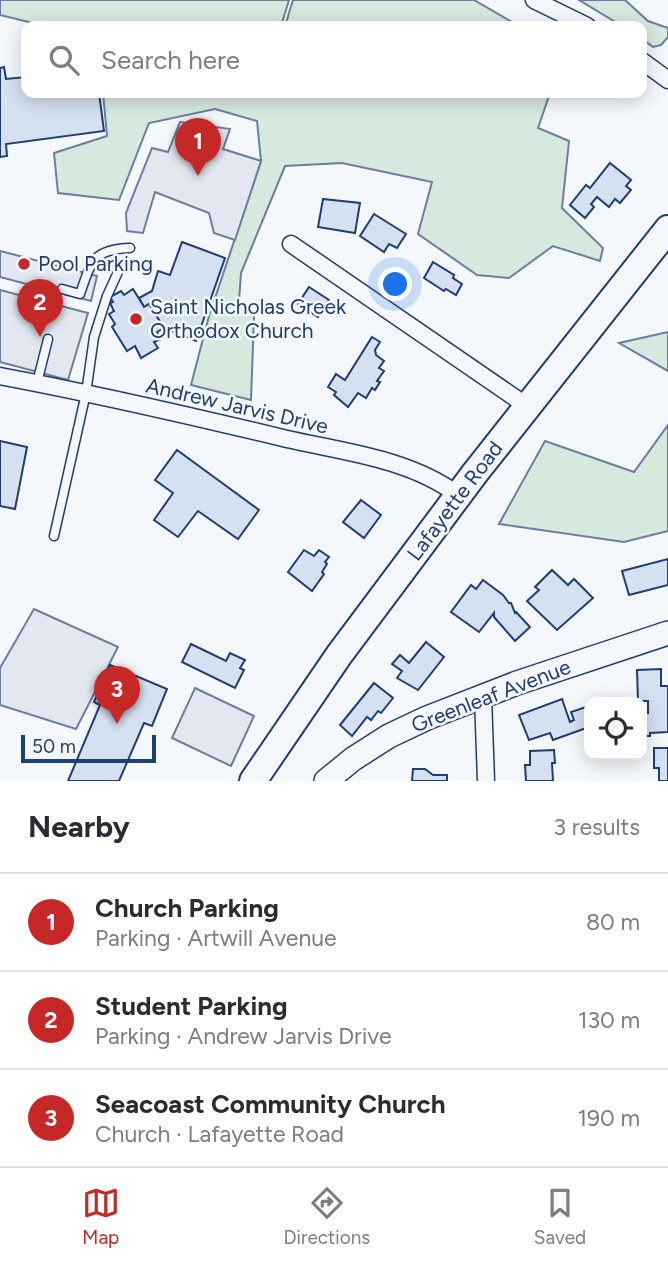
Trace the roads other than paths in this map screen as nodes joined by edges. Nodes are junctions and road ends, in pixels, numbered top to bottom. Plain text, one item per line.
1 (534, 0) edge
2 (577, 21) edge
3 (647, 65) edge
4 (668, 80) edge
5 (668, 229) edge
6 (291, 244) dead end
7 (130, 248) dead end
8 (118, 272) dead end
9 (62, 289) dead end
10 (48, 339) dead end
11 (0, 376) edge
12 (37, 383) junction
13 (86, 393) junction
14 (527, 406) junction
15 (458, 495) junction
16 (54, 536) dead end
17 (668, 633) edge
18 (483, 697) junction
19 (253, 781) edge
20 (326, 781) edge
21 (486, 781) edge

1 - 2 street
3 - 4 street
5 - 14 main road, Lafayette Road
6 - 14 street
7 - 9 lane
8 - 13 lane
10 - 12 lane
11 - 12 street, Andrew Jarvis Drive
12 - 13 street, Andrew Jarvis Drive
13 - 15 street, Andrew Jarvis Drive
13 - 16 lane
14 - 15 main road, Lafayette Road
15 - 19 main road, Lafayette Road
17 - 18 street, Greenleaf Avenue
18 - 20 street, Greenleaf Avenue
18 - 21 street

